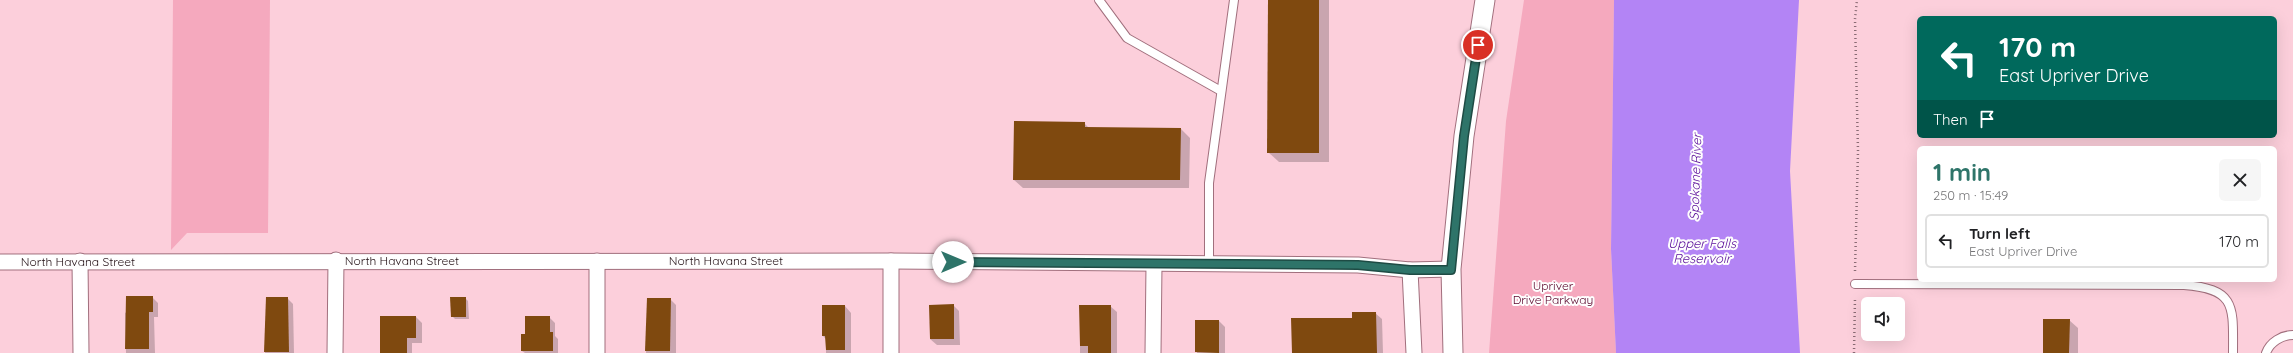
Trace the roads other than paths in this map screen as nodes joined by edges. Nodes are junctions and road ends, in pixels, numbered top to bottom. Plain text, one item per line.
1 (1099, 0) edge
2 (1234, 0) edge
3 (1485, 0) edge
4 (1221, 91) junction
5 (336, 260) junction
6 (597, 261) junction
7 (0, 262) edge
8 (80, 262) junction
9 (891, 262) junction
10 (1154, 265) junction
11 (1209, 265) junction
12 (1410, 270) junction
13 (1451, 270) junction
14 (1855, 284) road end
15 (2293, 335) edge
16 (81, 353) edge
17 (335, 353) edge
18 (597, 353) edge
19 (891, 353) edge
20 (1153, 353) edge
21 (1414, 353) edge
22 (1453, 353) edge
23 (2233, 353) edge
24 (2266, 353) edge

1 - 4 lane
2 - 4 lane
3 - 13 street
4 - 11 lane
5 - 6 street, North Havana Street
5 - 8 street, North Havana Street
5 - 17 street
6 - 9 street, North Havana Street
6 - 18 street
7 - 8 street, North Havana Street
8 - 16 street
9 - 10 street, North Havana Street
9 - 19 street
10 - 11 street, North Havana Street
10 - 20 street
11 - 12 street, North Havana Street
12 - 13 street, North Havana Street
12 - 21 street
13 - 22 street
14 - 23 lane
15 - 24 lane

